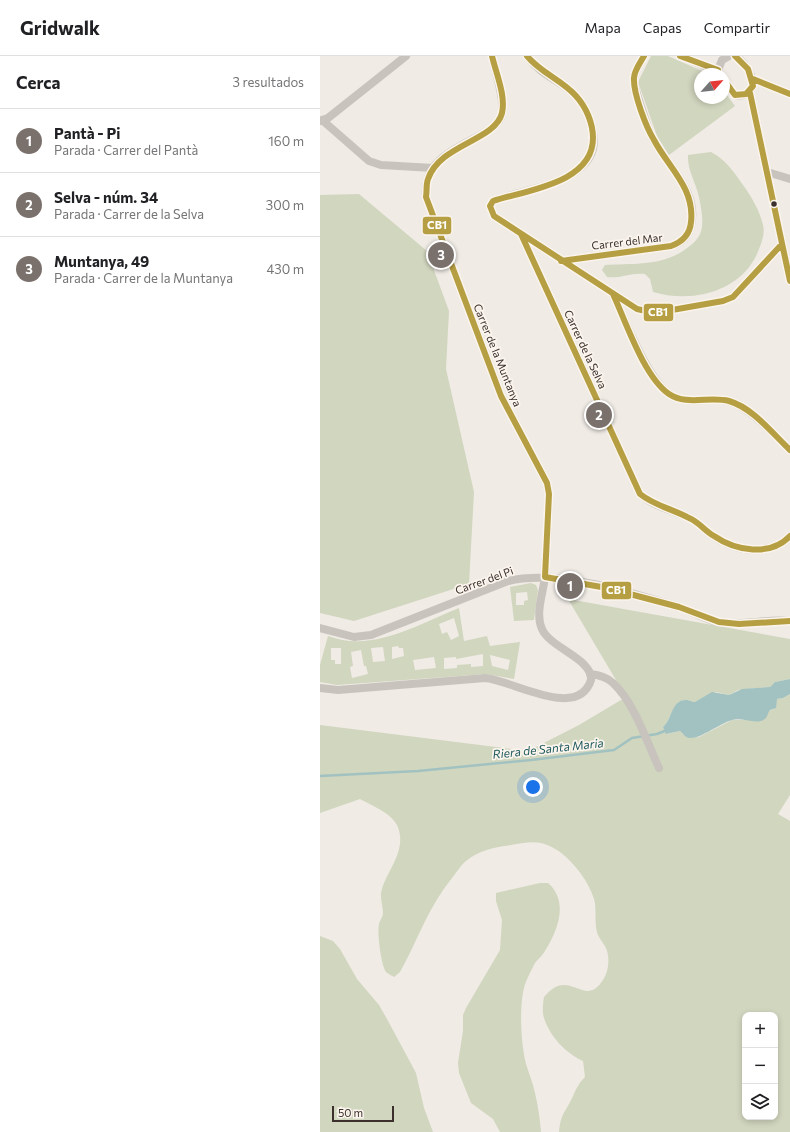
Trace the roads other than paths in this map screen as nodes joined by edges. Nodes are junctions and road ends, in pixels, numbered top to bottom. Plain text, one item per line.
1 (406, 56) edge
2 (492, 56) edge
3 (527, 56) edge
4 (644, 56) edge
5 (680, 56) edge
6 (729, 56) edge
7 (735, 56) edge
8 (710, 68) edge
9 (720, 68) edge
10 (753, 78) junction
11 (730, 88) edge
12 (750, 93) junction
13 (790, 94) edge
14 (321, 121) edge
15 (433, 168) junction
16 (767, 172) junction
17 (790, 179) edge
18 (521, 234) junction
19 (782, 244) junction
20 (561, 261) junction
21 (790, 281) edge
22 (613, 294) junction
23 (790, 450) edge
24 (790, 536) edge
25 (545, 577) junction
26 (790, 621) edge
27 (320, 628) edge
28 (590, 674) junction
29 (320, 688) edge
30 (659, 768) dead end

1 - 14 street
2 - 15 street, Carrer de la Muntanya
3 - 18 street
4 - 20 street, Carrer del Mar
5 - 8 street
6 - 9 street
7 - 10 street
10 - 12 street
10 - 13 street
11 - 12 street
12 - 16 street
14 - 15 street
15 - 25 street, Carrer de la Muntanya
16 - 17 street
16 - 19 street
18 - 20 street
18 - 24 street, Carrer de la Selva
19 - 21 street
19 - 22 street
20 - 22 street
22 - 23 street
25 - 26 street, Carrer del Pi
25 - 27 street, Carrer del Pi
25 - 28 street
28 - 29 street
28 - 30 street

